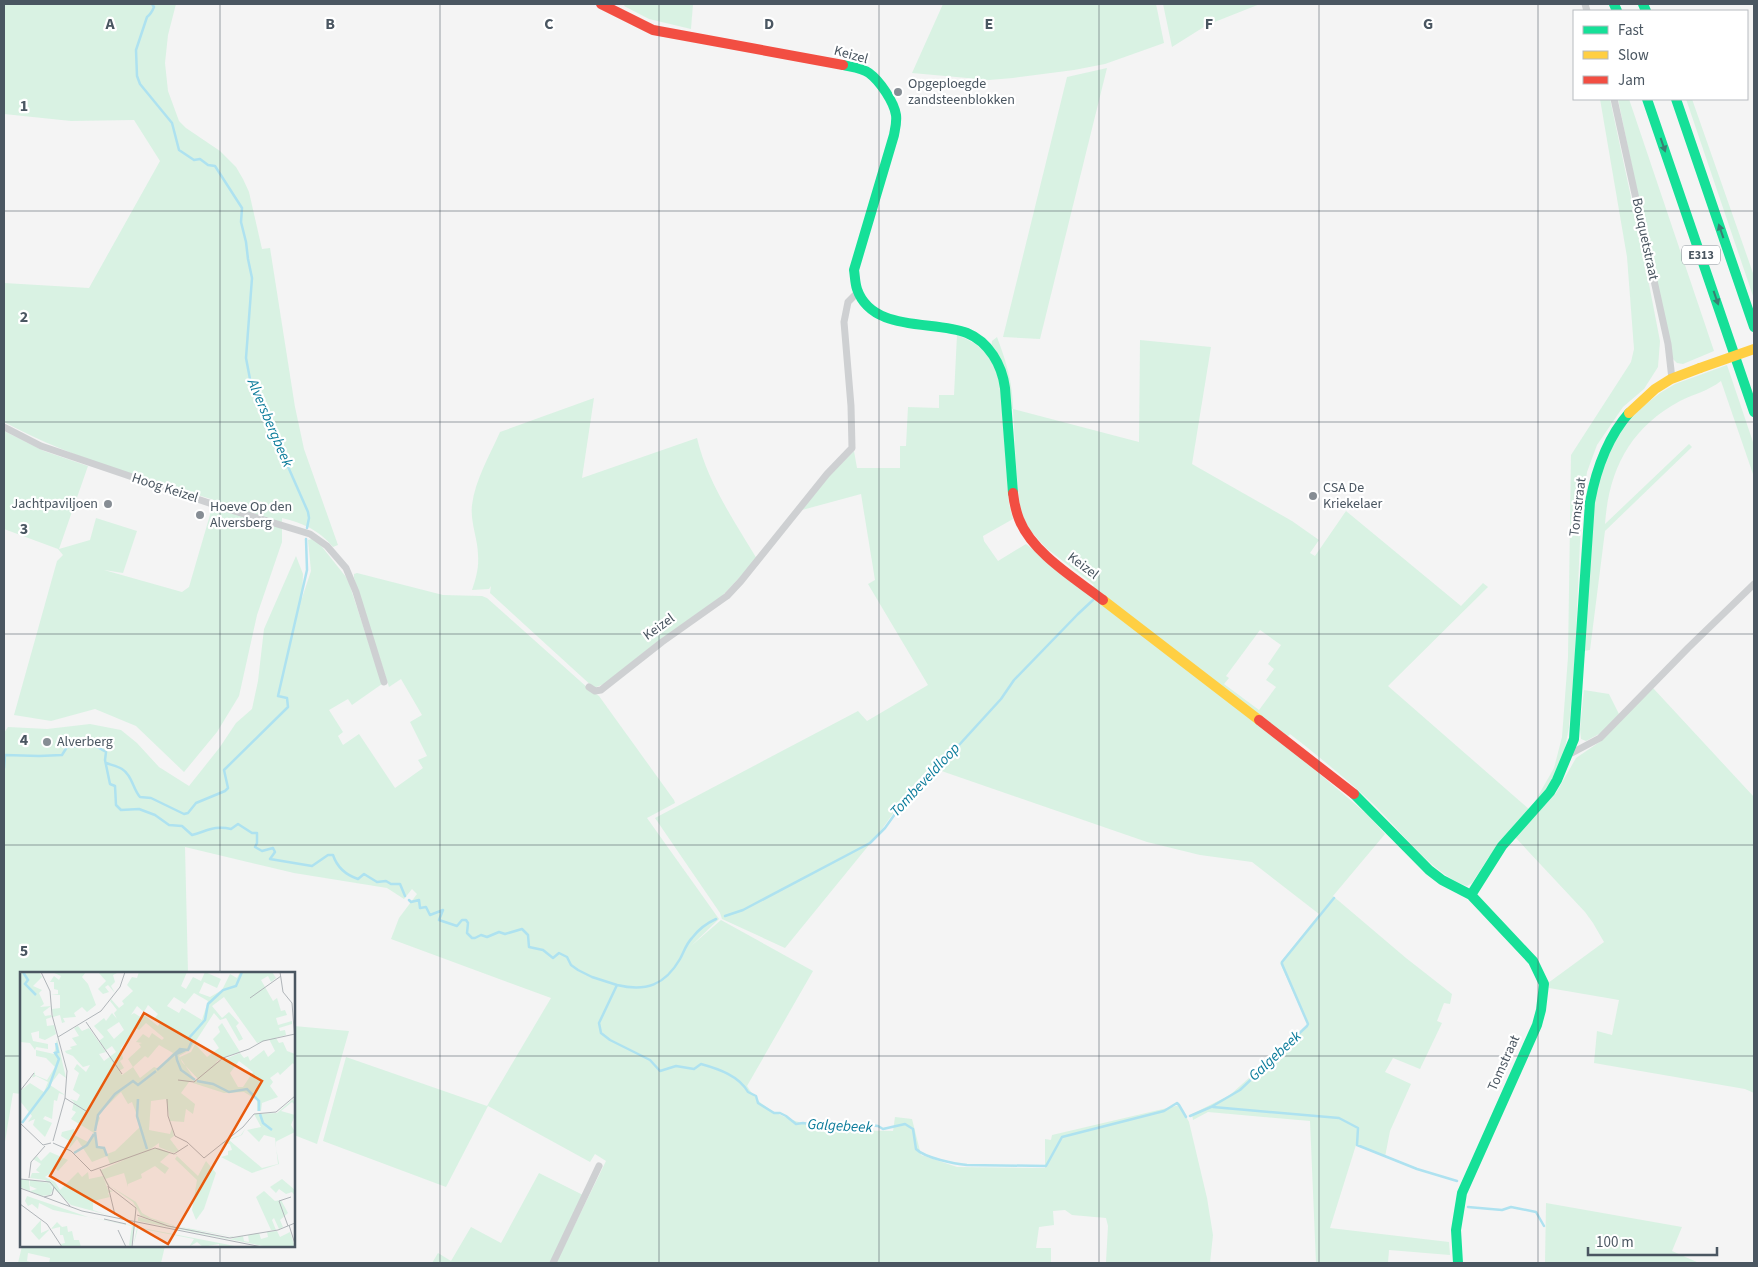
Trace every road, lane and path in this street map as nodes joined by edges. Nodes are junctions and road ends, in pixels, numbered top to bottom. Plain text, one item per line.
1 (601, 4) edge
2 (1614, 100) edge
3 (1647, 100) edge
4 (1676, 100) edge
5 (858, 292) junction
6 (1754, 326) edge
7 (1754, 349) edge
8 (1672, 379) junction
9 (1754, 412) edge
10 (4, 427) edge
11 (1754, 584) edge
12 (384, 682) dead end
13 (589, 687) dead end
14 (1568, 755) junction
15 (1391, 831) joint
16 (1471, 895) junction
17 (599, 1166) dead end
18 (553, 1263) edge
19 (1458, 1263) edge

1 - 5 main road, Keizel
2 - 8 street, Bouquetstraat
3 -> 9 main road, E313
6 -> 4 main road, E313
5 - 13 street, Keizel
5 - 15 main road, Keizel
7 - 8 main road, Tomstraat, bridge
8 - 14 main road, Tomstraat
10 - 12 street, Hoog Keizel
11 - 14 street
14 - 16 main road, Tomstraat
15 - 16 main road, Tomstraat
16 - 19 main road, Tomstraat
17 - 18 street

